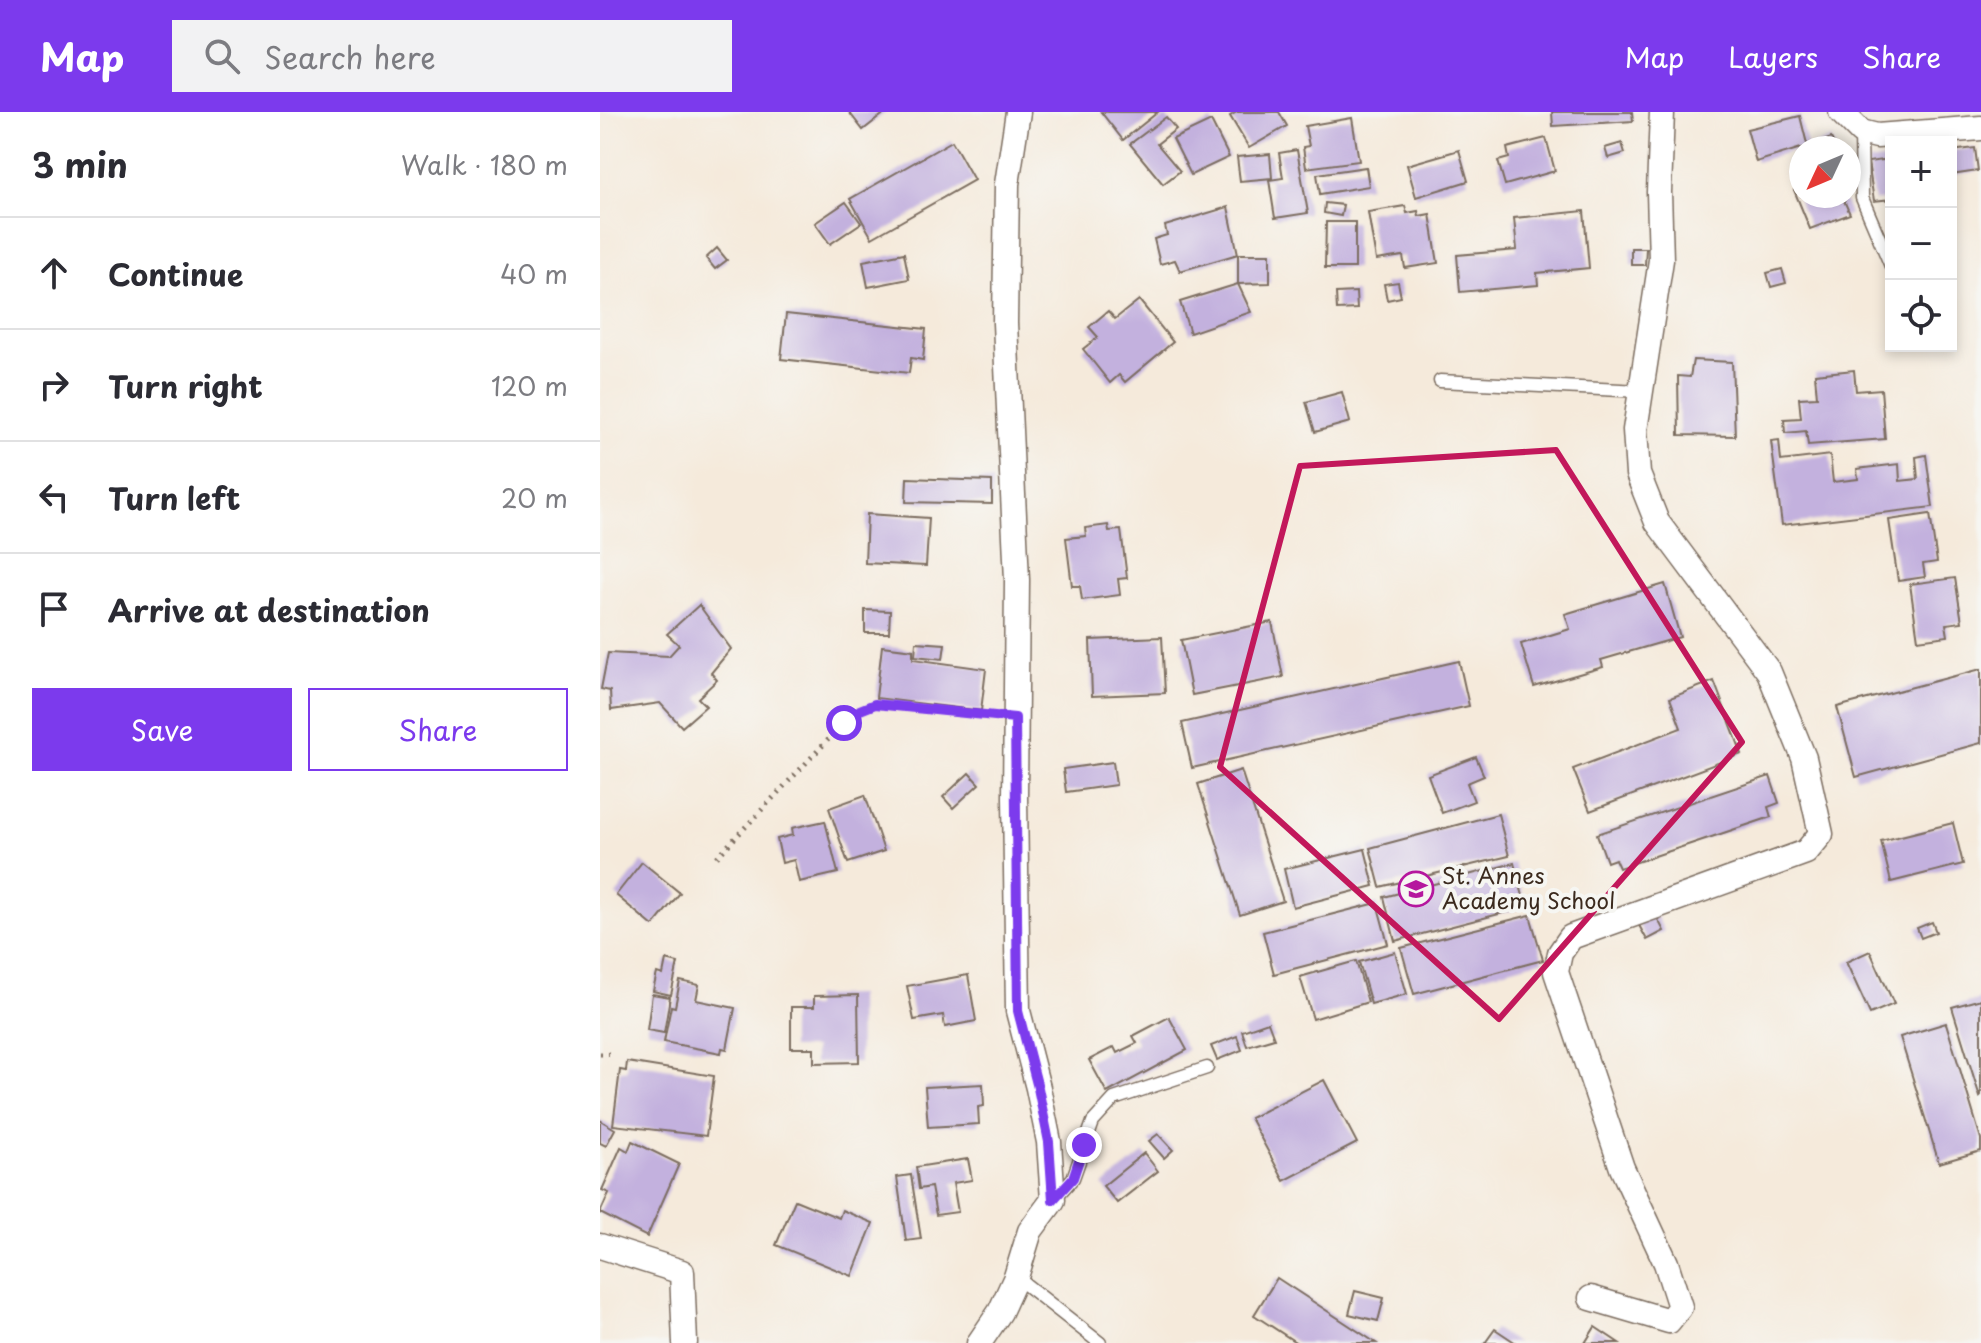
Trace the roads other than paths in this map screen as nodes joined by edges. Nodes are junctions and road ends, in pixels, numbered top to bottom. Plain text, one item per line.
1 (1018, 112) edge
2 (1662, 112) edge
3 (1841, 112) edge
4 (1981, 128) edge
5 (1861, 132) junction
6 (1885, 252) edge
7 (1440, 381) dead end
8 (1641, 391) junction
9 (1207, 1068) dead end
10 (1053, 1200) junction
11 (600, 1246) edge
12 (1016, 1277) junction
13 (1591, 1298) dead end
14 (685, 1343) edge
15 (979, 1343) edge
16 (1100, 1343) edge

1 - 10 street
2 - 8 street
3 - 5 street
4 - 5 street
5 - 6 lane
7 - 8 lane
8 - 13 street
9 - 10 lane
10 - 12 street
11 - 14 street
12 - 15 street
12 - 16 lane

